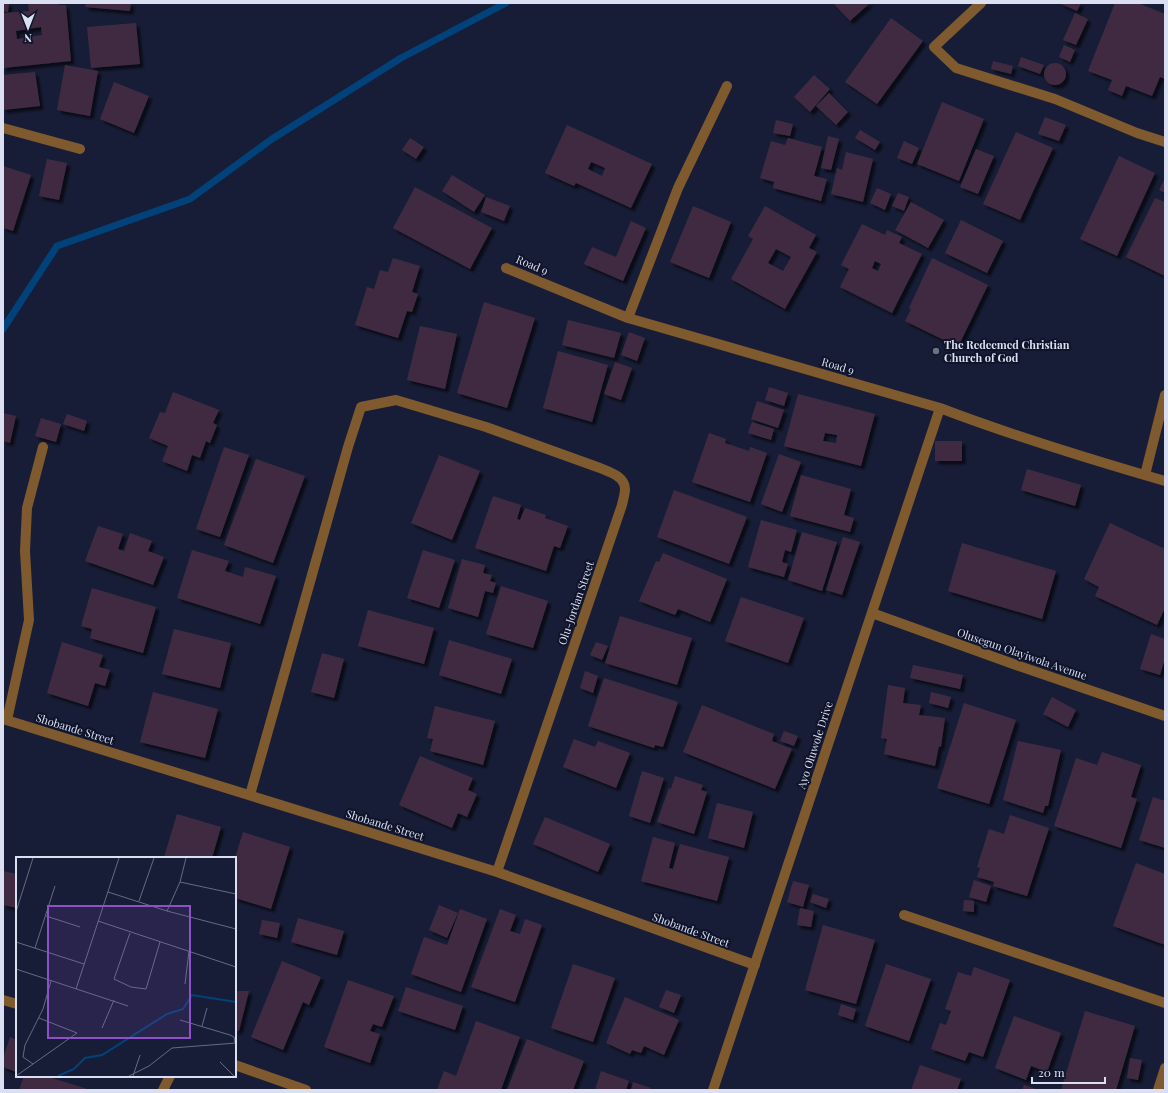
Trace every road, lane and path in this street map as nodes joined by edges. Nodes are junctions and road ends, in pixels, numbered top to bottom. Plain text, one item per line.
1 (981, 3) edge
2 (727, 86) dead end
3 (3, 128) edge
4 (1165, 142) edge
5 (80, 149) dead end
6 (506, 268) dead end
7 (628, 318) junction
8 (1165, 395) edge
9 (940, 408) junction
10 (43, 447) dead end
11 (1145, 475) junction
12 (1165, 481) edge
13 (872, 613) junction
14 (1165, 716) edge
15 (5, 720) edge
16 (250, 795) junction
17 (497, 872) junction
18 (904, 915) dead end
19 (755, 965) junction
20 (3, 1000) edge
21 (1165, 1003) edge
22 (16, 1004) edge
23 (236, 1065) edge
24 (1165, 1068) edge
25 (170, 1077) edge
26 (163, 1090) edge
27 (306, 1090) edge
28 (713, 1090) edge
29 (1158, 1090) edge

1 - 4 street
2 - 7 street
3 - 5 street
6 - 7 street, Road 9
7 - 9 street, Road 9
8 - 11 street
9 - 11 street, Road 9
9 - 13 street, Ayo Oluwole Drive
10 - 15 street
11 - 12 street, Road 9
13 - 14 street, Olusegun Olayiwola Avenue
13 - 19 street, Ayo Oluwole Drive
15 - 16 street, Shobande Street
16 - 17 street, Shobande Street
16 - 17 street, Olu-Jordan Street
17 - 19 street, Shobande Street
18 - 21 street
19 - 28 street, Ayo Oluwole Drive
20 - 22 street
23 - 27 street
24 - 29 street
25 - 26 street

